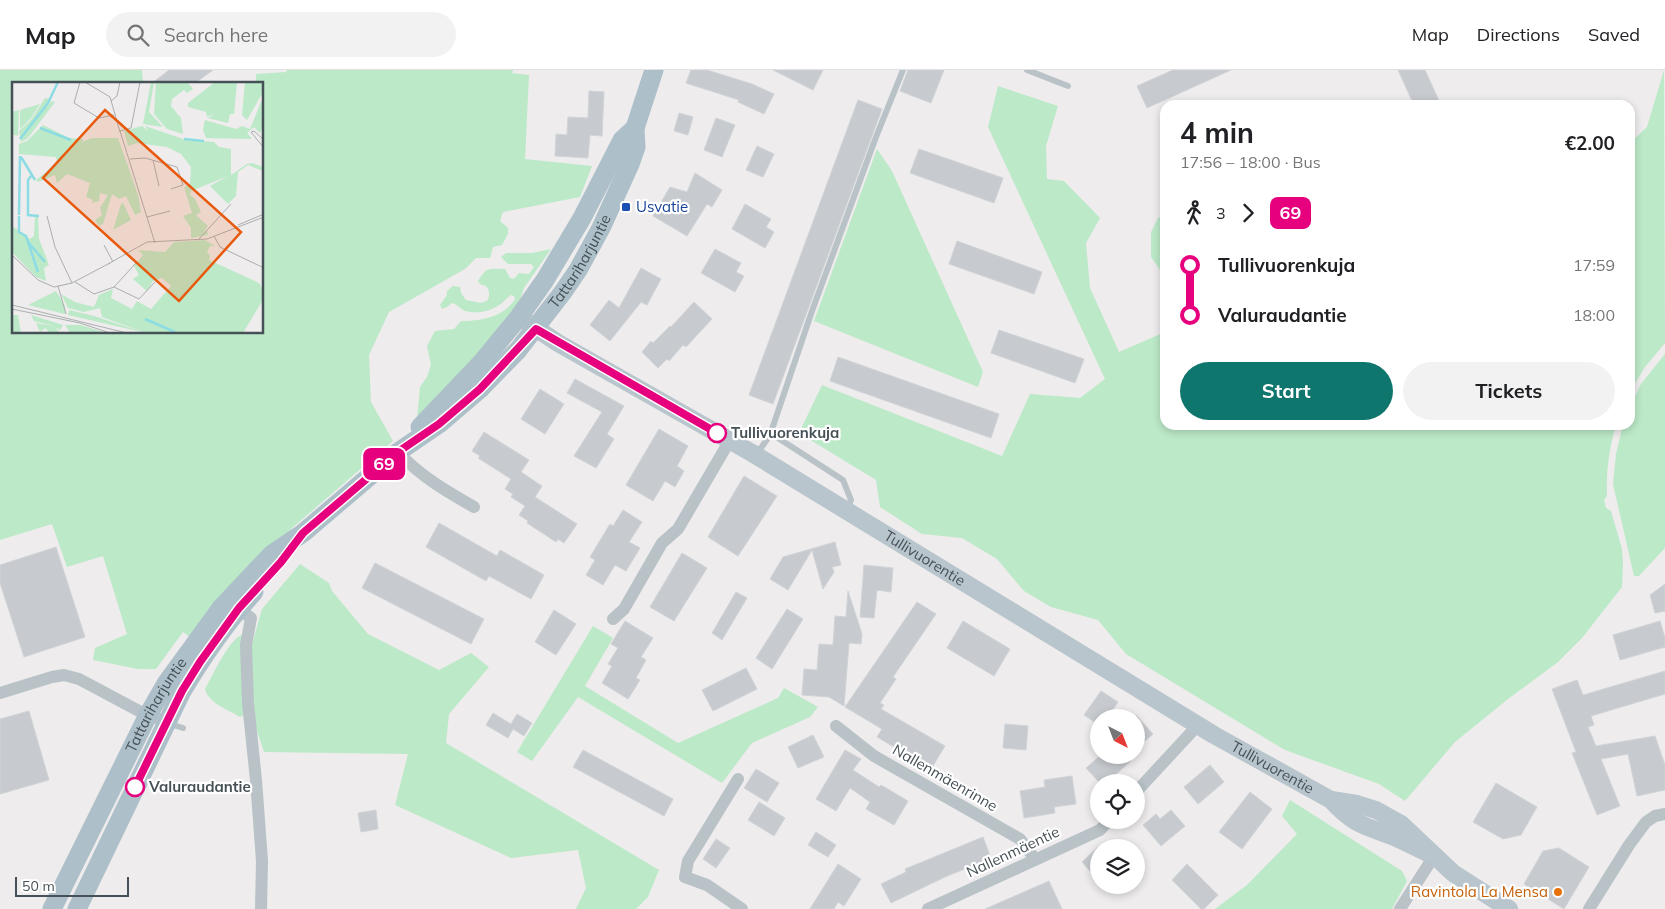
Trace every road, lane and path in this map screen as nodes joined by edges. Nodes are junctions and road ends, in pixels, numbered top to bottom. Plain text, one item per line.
1 (654, 70) edge
2 (903, 70) edge
3 (1027, 70) edge
4 (1068, 86) dead end
5 (635, 128) junction
6 (518, 317) junction
7 (536, 329) junction
8 (770, 435) junction
9 (730, 440) junction
10 (398, 452) junction
11 (752, 453) junction
12 (474, 507) dead end
13 (846, 511) junction
14 (303, 533) junction
15 (239, 608) junction
16 (613, 619) dead end
17 (0, 693) edge
18 (148, 715) junction
19 (174, 725) junction
20 (1198, 725) junction
21 (836, 726) dead end
22 (738, 779) dead end
23 (1145, 782) edge
24 (1665, 814) edge
25 (1101, 829) edge
26 (1434, 856) junction
27 (1036, 859) junction
28 (52, 909) edge
29 (77, 909) edge
30 (261, 909) edge
31 (742, 909) edge
32 (928, 909) edge
33 (1400, 909) edge
34 (1509, 909) edge
35 (1589, 909) edge

1 - 5 main road, Tattariharjuntie
2 - 8 lane
3 - 4 lane
5 - 6 main road, Tattariharjuntie
5 - 7 main road, Tattariharjuntie
6 - 7 main road, Tullivuorentie
6 - 10 main road, Tattariharjuntie
7 - 9 main road, Tullivuorentie
7 - 10 main road, Tattariharjuntie
8 - 11 lane
8 - 13 lane
9 - 11 main road, Tullivuorentie
9 - 16 street
10 - 12 street
10 - 14 main road, Tattariharjuntie
11 - 13 main road, Tullivuorentie
13 - 20 main road, Tullivuorentie
14 - 15 main road, Tattariharjuntie
14 - 18 main road, Tattariharjuntie
15 - 19 main road, Tattariharjuntie
15 - 30 street
17 - 18 street
18 - 19 street
18 - 28 main road, Tattariharjuntie
19 - 29 main road, Tattariharjuntie
20 - 23 street
20 - 26 main road, Tullivuorentie
21 - 27 street, Nallenmäenrinne
22 - 31 street
24 - 35 street
25 - 27 street, Nallenmäentie
26 - 33 street
26 - 34 main road, Tullivuorentie
27 - 32 street, Nallenmäentie

